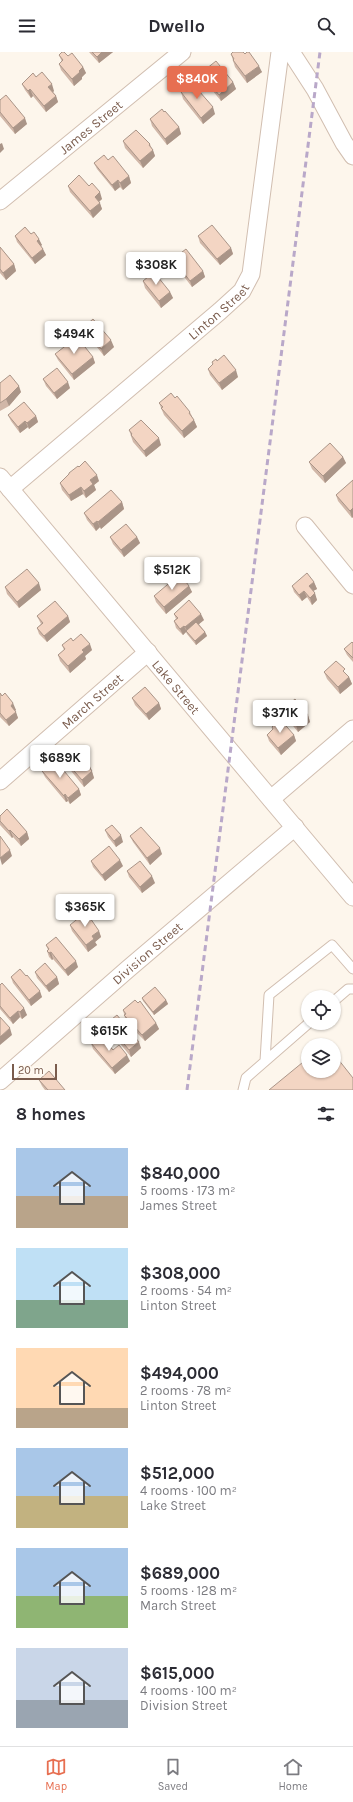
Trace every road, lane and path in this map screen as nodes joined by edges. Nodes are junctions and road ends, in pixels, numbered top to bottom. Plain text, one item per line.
1 (182, 52) edge
2 (280, 52) edge
3 (291, 52) edge
4 (353, 156) edge
5 (0, 201) edge
6 (5, 483) edge
7 (305, 526) dead end
8 (353, 585) edge
9 (148, 652) junction
10 (353, 730) edge
11 (0, 781) edge
12 (271, 799) junction
13 (295, 827) junction
14 (353, 897) edge
15 (353, 969) edge
16 (353, 989) edge
17 (341, 995) edge
18 (301, 1030) edge
19 (265, 1061) junction
20 (0, 1081) edge
21 (243, 1090) edge

1 - 5 street, James Street
2 - 6 street, Linton Street
3 - 4 street
6 - 9 street, Lake Street
7 - 8 street
9 - 11 street, March Street
9 - 12 street, Lake Street
10 - 12 street
12 - 13 street, Lake Street
13 - 14 street, Lake Street
13 - 20 street, Division Street
15 - 19 lane
16 - 17 lane
18 - 19 lane
19 - 21 lane

